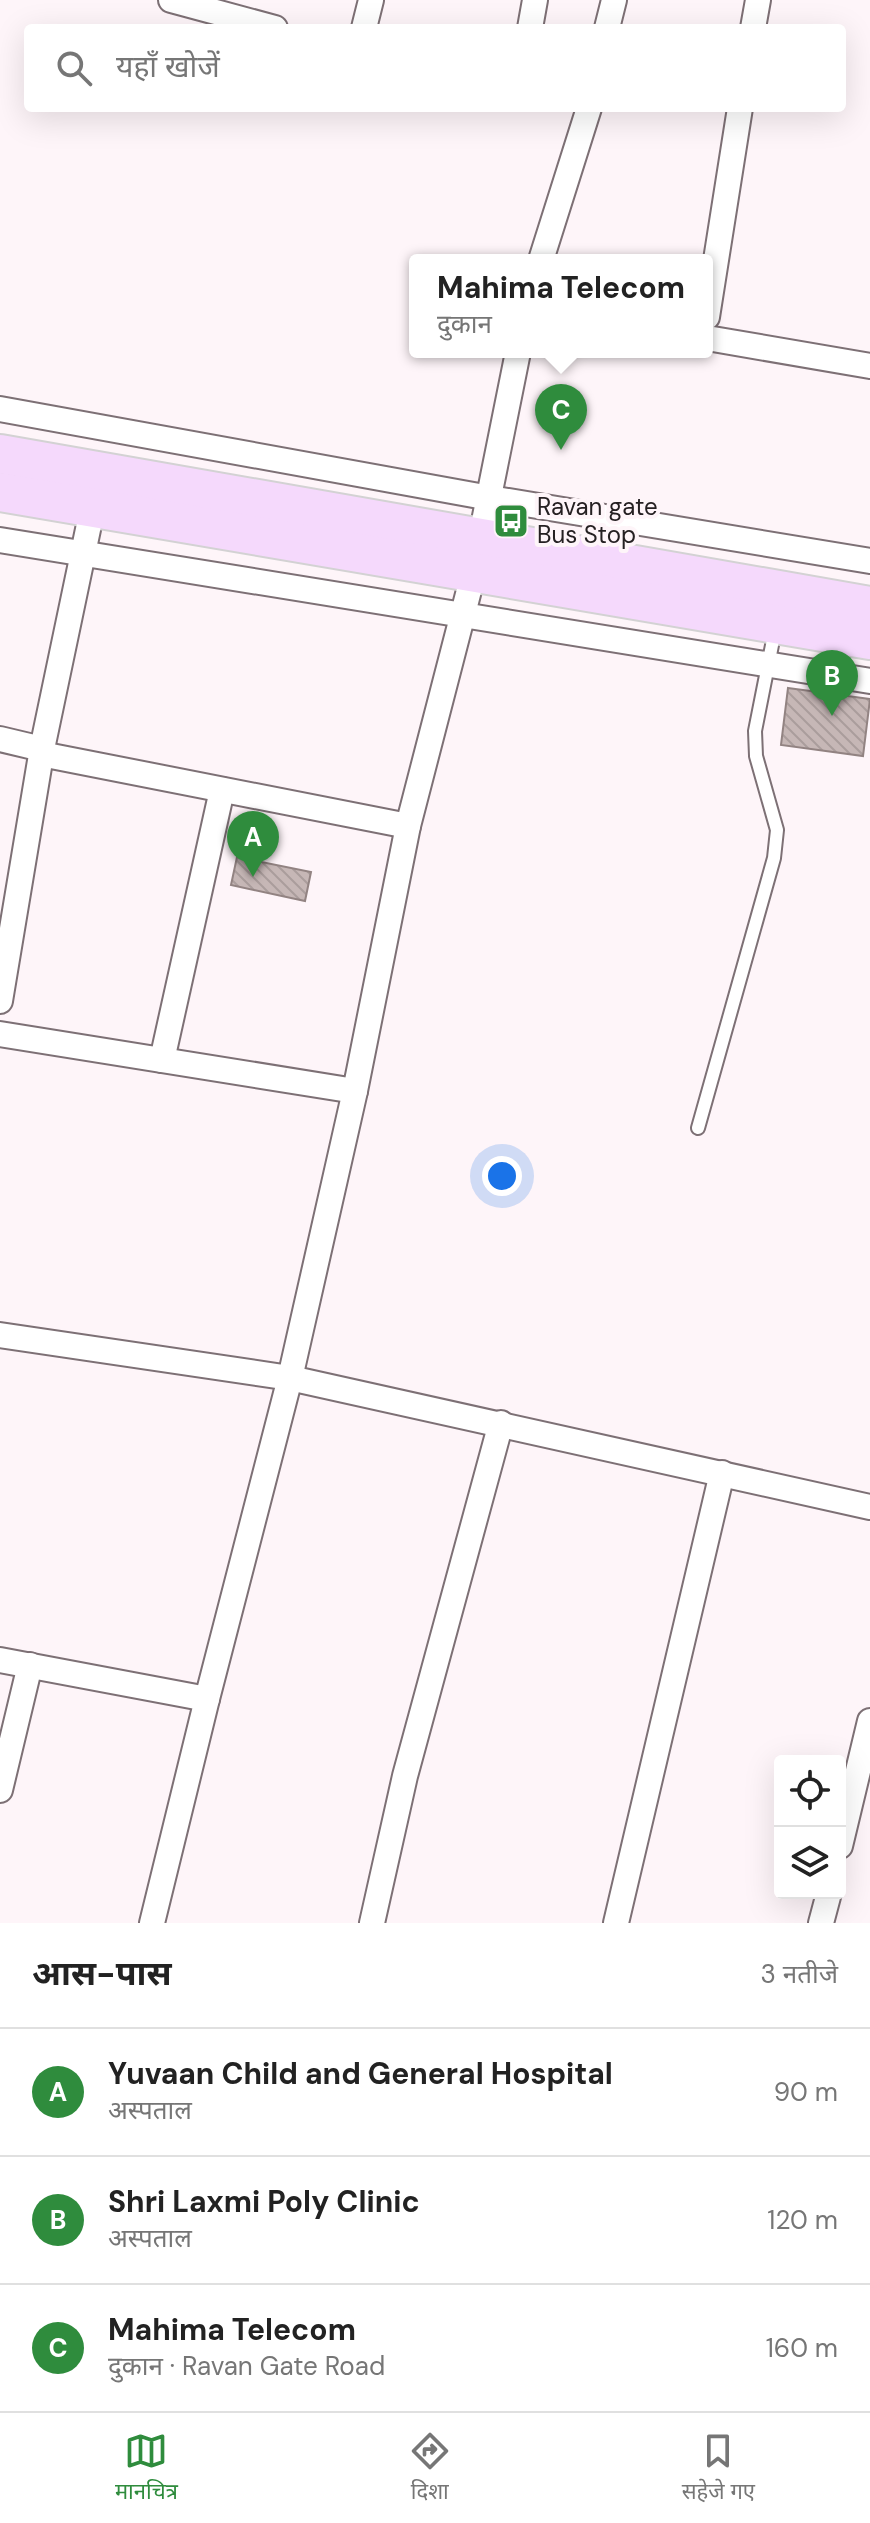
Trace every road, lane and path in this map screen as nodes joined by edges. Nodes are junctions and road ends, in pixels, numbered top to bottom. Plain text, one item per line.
1 (171, 0) edge
2 (371, 0) edge
3 (535, 0) edge
4 (614, 0) edge
5 (758, 0) edge
6 (204, 4) edge
7 (263, 24) edge
8 (365, 24) edge
9 (531, 24) edge
10 (608, 24) edge
11 (754, 24) edge
12 (580, 112) edge
13 (739, 112) edge
14 (543, 254) edge
15 (713, 279) edge
16 (713, 339) edge
17 (517, 358) edge
18 (870, 366) edge
19 (0, 409) edge
20 (0, 454) edge
21 (97, 489) junction
22 (0, 492) edge
23 (490, 498) junction
24 (0, 540) edge
25 (82, 554) junction
26 (477, 554) junction
27 (870, 561) edge
28 (870, 606) edge
29 (462, 614) junction
30 (776, 623) junction
31 (870, 640) edge
32 (768, 664) junction
33 (870, 681) edge
34 (0, 739) edge
35 (42, 752) junction
36 (222, 790) junction
37 (408, 826) junction
38 (0, 1001) edge
39 (0, 1034) edge
40 (162, 1060) junction
41 (355, 1091) junction
42 (698, 1128) dead end
43 (0, 1335) edge
44 (290, 1378) junction
45 (501, 1423) junction
46 (722, 1473) junction
47 (870, 1507) edge
48 (0, 1660) edge
49 (30, 1665) junction
50 (207, 1699) junction
51 (870, 1721) edge
52 (0, 1790) edge
53 (845, 1827) edge
54 (827, 1899) edge
55 (152, 1923) edge
56 (372, 1923) edge
57 (616, 1923) edge
58 (821, 1923) edge

1 - 6 street
2 - 8 street
3 - 9 street
4 - 10 street
5 - 11 street
6 - 7 street
12 - 14 street
13 - 15 street
16 - 18 street
17 - 23 street
19 - 23 street
20 - 21 main road
21 - 22 main road
21 - 25 street
21 - 26 main road
23 - 26 street
23 - 27 street
24 - 25 street
25 - 29 street
25 - 35 street
26 - 28 main road
26 - 29 street
26 - 30 main road
29 - 32 street
29 - 37 street
30 - 31 main road
30 - 32 lane
32 - 33 street
32 - 42 lane
34 - 35 street
35 - 36 street
35 - 38 street
36 - 37 street
36 - 40 street
37 - 41 street
39 - 40 street
40 - 41 street
41 - 44 street
43 - 44 street
44 - 45 street
44 - 50 street
45 - 46 street
45 - 56 street
46 - 47 street
46 - 57 street
48 - 49 street
49 - 50 street
49 - 52 street
50 - 55 street
51 - 53 street
54 - 58 street

